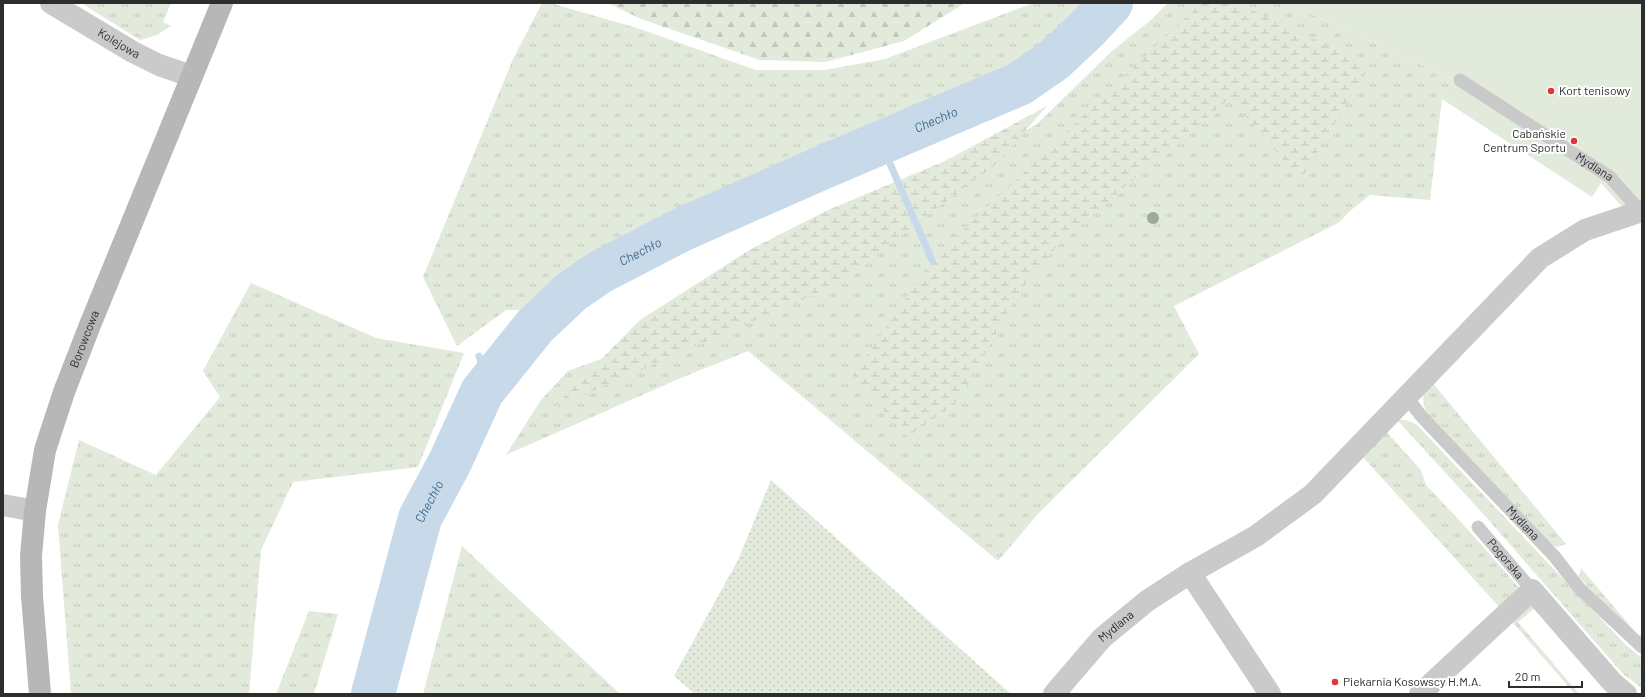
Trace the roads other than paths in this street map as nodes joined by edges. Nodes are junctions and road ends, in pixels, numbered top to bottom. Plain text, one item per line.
1 (51, 3) edge
2 (222, 3) edge
3 (191, 76) junction
4 (1460, 80) dead end
5 (1642, 211) edge
6 (1406, 396) junction
7 (3, 505) edge
8 (35, 511) junction
9 (1478, 527) dead end
10 (1190, 573) junction
11 (1532, 590) junction
12 (1642, 647) edge
13 (40, 694) edge
14 (1054, 694) edge
15 (1270, 694) edge
16 (1420, 694) edge
17 (1626, 694) edge

1 - 3 street, Kolejowa
2 - 3 street, Borowcowa
3 - 8 street, Borowcowa
4 - 5 lane, Mydlana
5 - 6 street, Mydlana
6 - 10 street, Mydlana
6 - 12 lane, Mydlana
7 - 8 street
8 - 13 street, Borowcowa
9 - 11 lane, Pogorska
10 - 14 street, Mydlana
10 - 15 street
11 - 16 street
11 - 17 street

